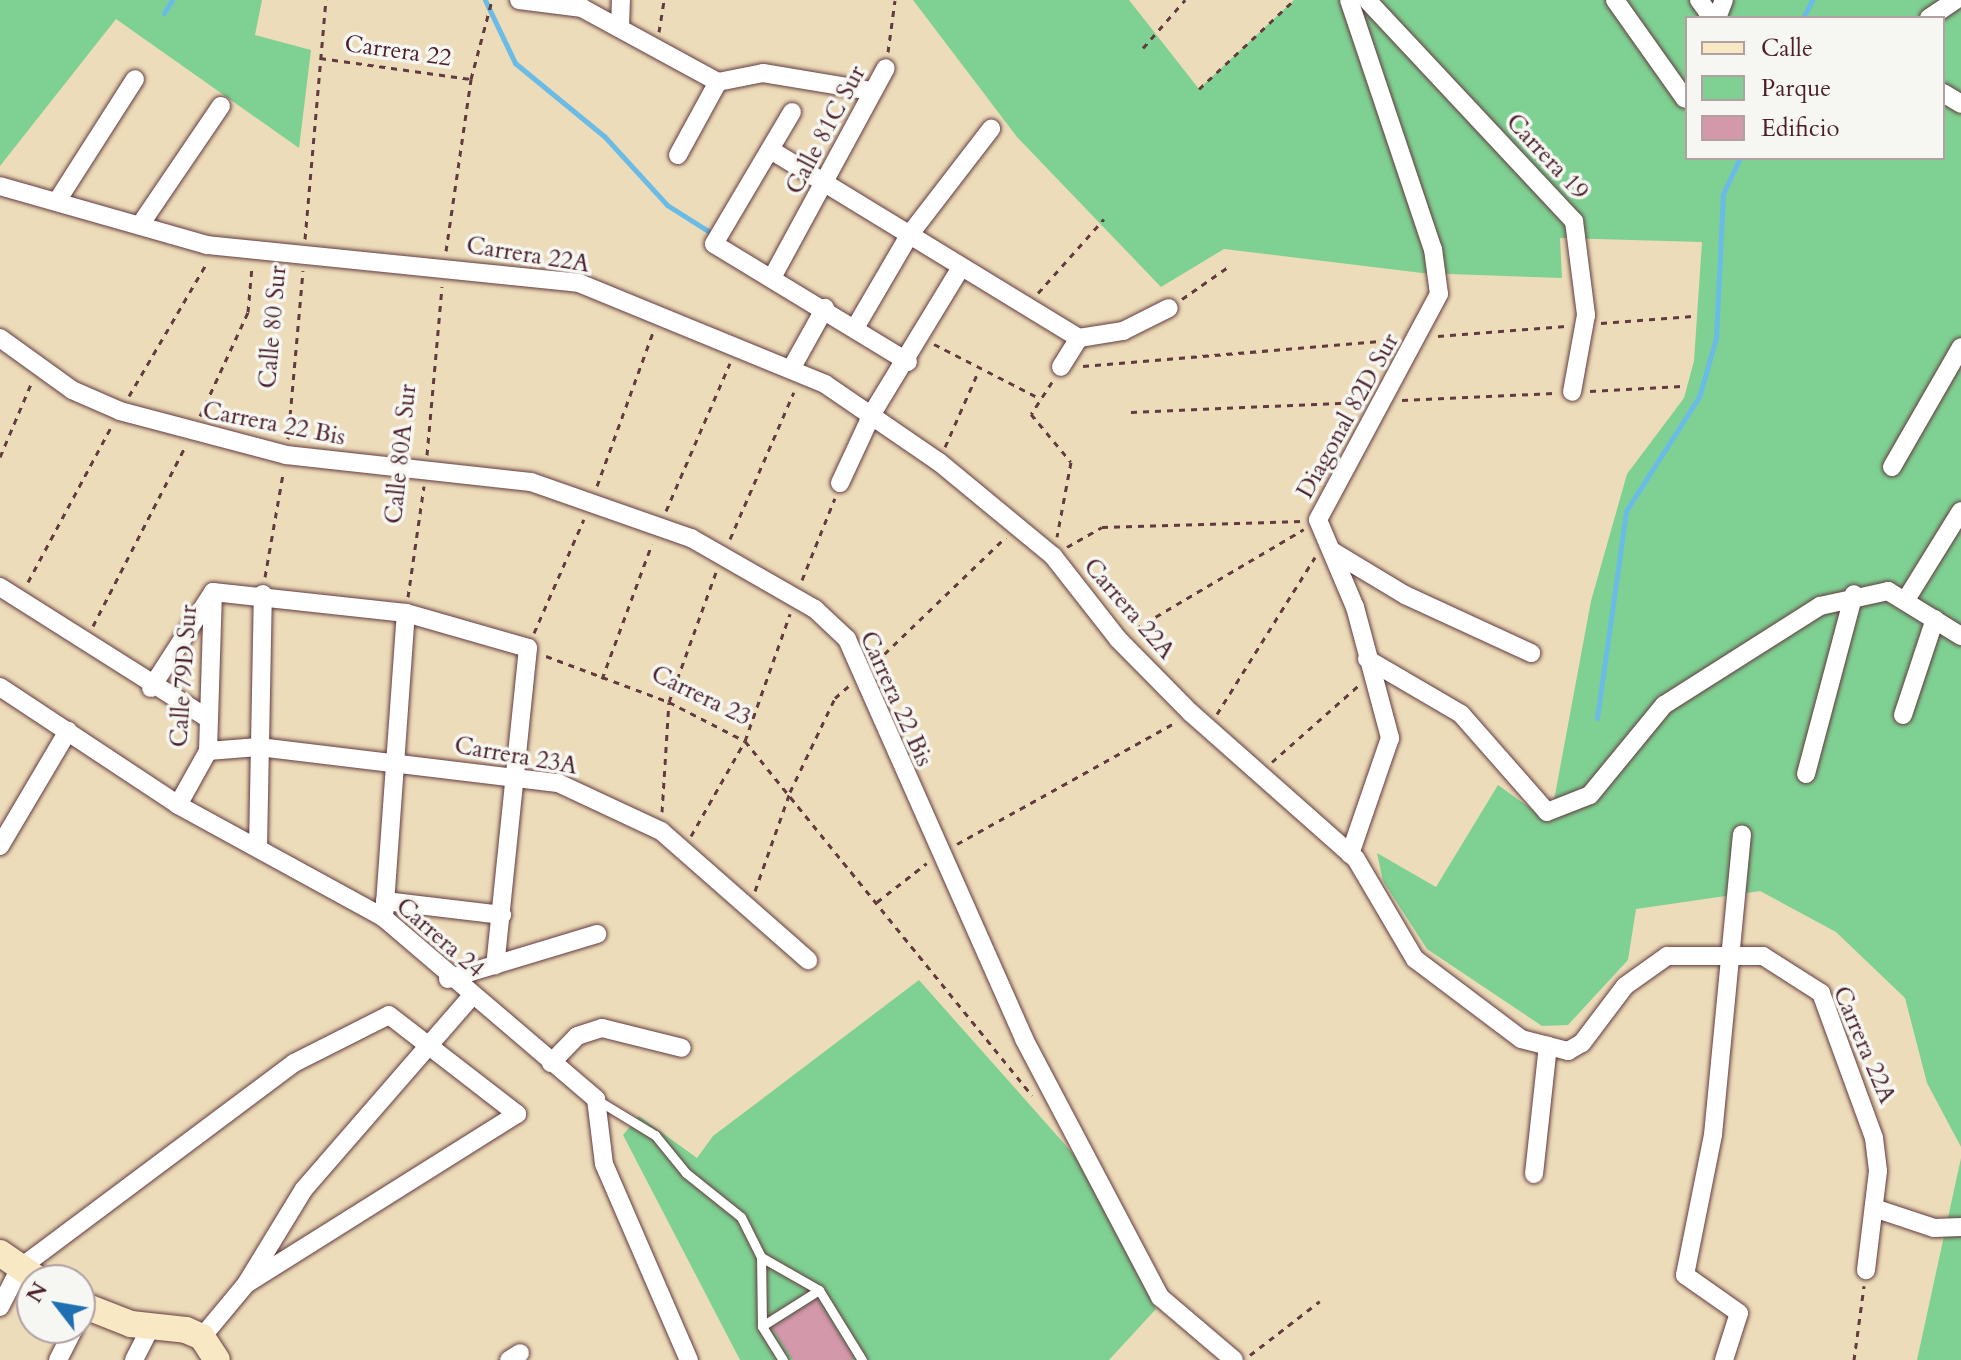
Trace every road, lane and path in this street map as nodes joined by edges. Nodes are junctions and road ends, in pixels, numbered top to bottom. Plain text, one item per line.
1 (326, 0) edge
2 (519, 0) edge
3 (621, 0) edge
4 (664, 0) edge
5 (895, 0) edge
6 (1185, 0) edge
7 (1294, 0) edge
8 (1349, 0) edge
9 (1367, 0) edge
10 (1615, 0) edge
11 (1699, 0) edge
12 (492, 2) edge
13 (1713, 16) edge
14 (620, 27) junction
15 (657, 45) junction
16 (1143, 48) dead end
17 (320, 58) junction
18 (886, 68) joint
19 (135, 79) dead end
20 (471, 79) junction
21 (718, 82) junction
22 (1199, 89) dead end
23 (870, 91) junction
24 (1685, 99) edge
25 (221, 106) dead end
26 (792, 112) dead end
27 (991, 129) dead end
28 (774, 152) junction
29 (678, 155) dead end
30 (826, 181) junction
31 (0, 186) edge
32 (59, 198) junction
33 (1104, 219) dead end
34 (140, 225) junction
35 (910, 234) junction
36 (254, 250) junction
37 (304, 252) junction
38 (444, 266) junction
39 (1228, 267) dead end
40 (960, 269) junction
41 (774, 274) junction
42 (1025, 307) junction
43 (825, 308) junction
44 (1169, 308) joint
45 (660, 314) junction
46 (1693, 316) dead end
47 (1584, 324) junction
48 (855, 328) junction
49 (0, 338) edge
50 (923, 338) junction
51 (1079, 338) junction
52 (1419, 338) junction
53 (1961, 347) edge
54 (908, 362) junction
55 (1061, 367) junction
56 (38, 368) junction
57 (979, 369) junction
58 (796, 372) junction
59 (1682, 386) dead end
60 (1572, 392) junction
61 (1041, 399) junction
62 (1388, 400) junction
63 (873, 412) junction
64 (1131, 412) dead end
65 (191, 434) junction
66 (286, 455) junction
67 (0, 457) edge
68 (939, 462) junction
69 (1892, 467) dead end
70 (425, 473) junction
71 (840, 483) joint
72 (590, 506) junction
73 (1961, 511) edge
74 (1318, 520) junction
75 (1329, 546) junction
76 (1053, 556) junction
77 (722, 557) junction
78 (0, 587) edge
79 (213, 592) junction
80 (263, 594) junction
81 (1854, 594) junction
82 (797, 595) junction
83 (1907, 598) junction
84 (406, 613) junction
85 (1935, 619) junction
86 (1961, 636) edge
87 (1118, 639) junction
88 (84, 644) junction
89 (528, 648) junction
90 (1531, 653) dead end
91 (1369, 667) junction
92 (0, 687) edge
93 (151, 688) junction
94 (669, 702) junction
95 (1191, 713) junction
96 (1903, 715) dead end
97 (207, 718) junction
98 (1210, 726) junction
99 (68, 731) junction
100 (745, 741) junction
101 (259, 747) junction
102 (208, 751) junction
103 (400, 761) junction
104 (1263, 770) junction
105 (1806, 774) dead end
106 (511, 778) junction
107 (178, 805) junction
108 (661, 831) junction
109 (1742, 834) dead end
110 (0, 846) edge
111 (258, 848) junction
112 (684, 848) junction
113 (940, 853) junction
114 (1350, 854) junction
115 (877, 902) junction
116 (384, 909) junction
117 (502, 915) junction
118 (597, 934) dead end
119 (1732, 951) junction
120 (808, 960) dead end
121 (495, 965) junction
122 (448, 979) junction
123 (471, 997) junction
124 (429, 1046) junction
125 (1548, 1046) junction
126 (682, 1048) dead end
127 (551, 1063) junction
128 (596, 1099) junction
129 (1043, 1109) dead end
130 (1534, 1174) dead end
131 (1874, 1208) junction
132 (1961, 1227) edge
133 (761, 1257) junction
134 (24, 1264) edge
135 (1866, 1270) joint
136 (16, 1275) edge
137 (246, 1284) junction
138 (819, 1290) junction
139 (1320, 1301) dead end
140 (0, 1307) edge
141 (96, 1317) edge
142 (762, 1326) junction
143 (151, 1327) junction
144 (202, 1337) junction
145 (862, 1358) edge
146 (134, 1360) edge
147 (217, 1360) edge
148 (689, 1360) edge
149 (783, 1360) edge
150 (1234, 1360) edge
151 (1244, 1360) edge
152 (1724, 1360) edge
153 (1854, 1360) edge

1 - 17 path, Calle 80 Sur
2 - 14 street
3 - 14 street
4 - 15 path
5 - 18 path, Calle 81C Sur
6 - 16 path
7 - 22 path
8 - 52 street, Diagonal 82D Sur
9 - 47 street, Carrera 19
10 - 24 street
11 - 13 street
12 - 20 path, Calle 80A Sur
14 - 15 street
15 - 21 street
17 - 20 path, Carrera 22
17 - 37 path, Calle 80 Sur
18 - 23 street, Calle 81C Sur
19 - 32 street
20 - 38 path, Calle 80A Sur
21 - 23 street
21 - 29 street
23 - 30 street, Calle 81C Sur
25 - 34 street
26 - 28 street
27 - 35 street
28 - 30 street
28 - 41 street
30 - 35 street
30 - 41 street, Calle 81C Sur
31 - 32 street, Carrera 22A
32 - 34 street, Carrera 22A
33 - 42 path
34 - 36 street, Carrera 22A
35 - 40 street
35 - 48 street
36 - 37 street, Carrera 22A
36 - 65 path
37 - 38 street, Carrera 22A
37 - 66 path, Calle 80 Sur
38 - 45 street, Carrera 22A
38 - 70 path, Calle 80A Sur
39 - 44 path
40 - 42 street
40 - 50 street
41 - 43 street
42 - 51 street
43 - 48 street
43 - 58 street
44 - 51 street
45 - 58 street, Carrera 22A
45 - 72 path
46 - 47 path
47 - 52 path
47 - 60 street, Carrera 19
48 - 54 street
49 - 56 street, Carrera 22 Bis
50 - 54 street
50 - 57 path
51 - 55 street
52 - 55 path
52 - 62 street, Diagonal 82D Sur
53 - 69 street
54 - 63 street
55 - 61 path
56 - 65 street, Carrera 22 Bis
56 - 67 path
57 - 61 path
57 - 68 path
58 - 63 street, Carrera 22A
58 - 77 path
59 - 60 path
60 - 62 path
61 - 76 path
62 - 64 path
62 - 74 street, Diagonal 82D Sur
63 - 68 street, Carrera 22A
63 - 71 street
65 - 66 street, Carrera 22 Bis
65 - 88 path
66 - 70 street, Carrera 22 Bis
66 - 80 path, Calle 80 Sur
68 - 76 street, Carrera 22A
70 - 72 street, Carrera 22 Bis
70 - 84 path, Calle 80A Sur
71 - 82 path
72 - 77 street, Carrera 22 Bis
72 - 89 path
73 - 83 street
74 - 75 street, Diagonal 82D Sur
74 - 76 path
74 - 87 path
75 - 90 street
75 - 91 street, Diagonal 82D Sur
75 - 98 path
76 - 87 street, Carrera 22A
77 - 82 street, Carrera 22 Bis
77 - 94 path
78 - 88 street
79 - 80 street
79 - 93 street
79 - 97 street, Calle 79D Sur
80 - 84 street
80 - 101 street
81 - 83 street
81 - 91 street
81 - 105 street
82 - 100 path
82 - 113 street, Carrera 22 Bis
83 - 85 street
84 - 89 street
84 - 103 street
85 - 86 street
85 - 96 street
87 - 95 street, Carrera 22A
88 - 93 street
89 - 94 path, Carrera 23
89 - 106 street
91 - 104 path
91 - 114 street, Diagonal 82D Sur
92 - 99 street, Carrera 24
93 - 97 street
94 - 100 path, Carrera 23
94 - 108 path
95 - 98 street, Carrera 22A
95 - 113 path
97 - 102 street, Calle 79D Sur
98 - 104 street, Carrera 22A
99 - 107 street, Carrera 24
99 - 110 street
100 - 112 path
100 - 115 path, Carrera 23
101 - 102 street, Carrera 23A
101 - 103 street, Carrera 23A
101 - 111 street
102 - 107 street, Calle 79D Sur
103 - 106 street, Carrera 23A
103 - 116 street
104 - 114 street, Carrera 22A
106 - 108 street, Carrera 23A
106 - 117 street
107 - 111 street, Carrera 24
108 - 112 street, Carrera 23A
109 - 119 street
111 - 116 street, Carrera 24
112 - 120 street, Carrera 23A
113 - 115 path
113 - 150 street, Carrera 22 Bis
114 - 125 street, Carrera 22A
115 - 129 path, Carrera 23
116 - 117 street
116 - 122 street, Carrera 24
117 - 121 street
118 - 121 street
119 - 125 street, Carrera 22A
119 - 131 street, Carrera 22A
119 - 152 street
121 - 122 street
122 - 123 street, Carrera 24
123 - 124 street
123 - 127 street, Carrera 24
124 - 134 street
124 - 137 street
124 - 137 street
125 - 130 street
126 - 127 street
127 - 128 street, Carrera 24
128 - 133 lane
128 - 148 street
131 - 132 street
131 - 135 street, Carrera 22A
133 - 138 lane
133 - 142 lane
135 - 153 path
136 - 140 street
137 - 144 street
138 - 142 lane
138 - 145 lane
139 - 151 path
141 - 143 street
142 - 149 lane
143 - 144 street
143 - 146 street
144 - 147 street

